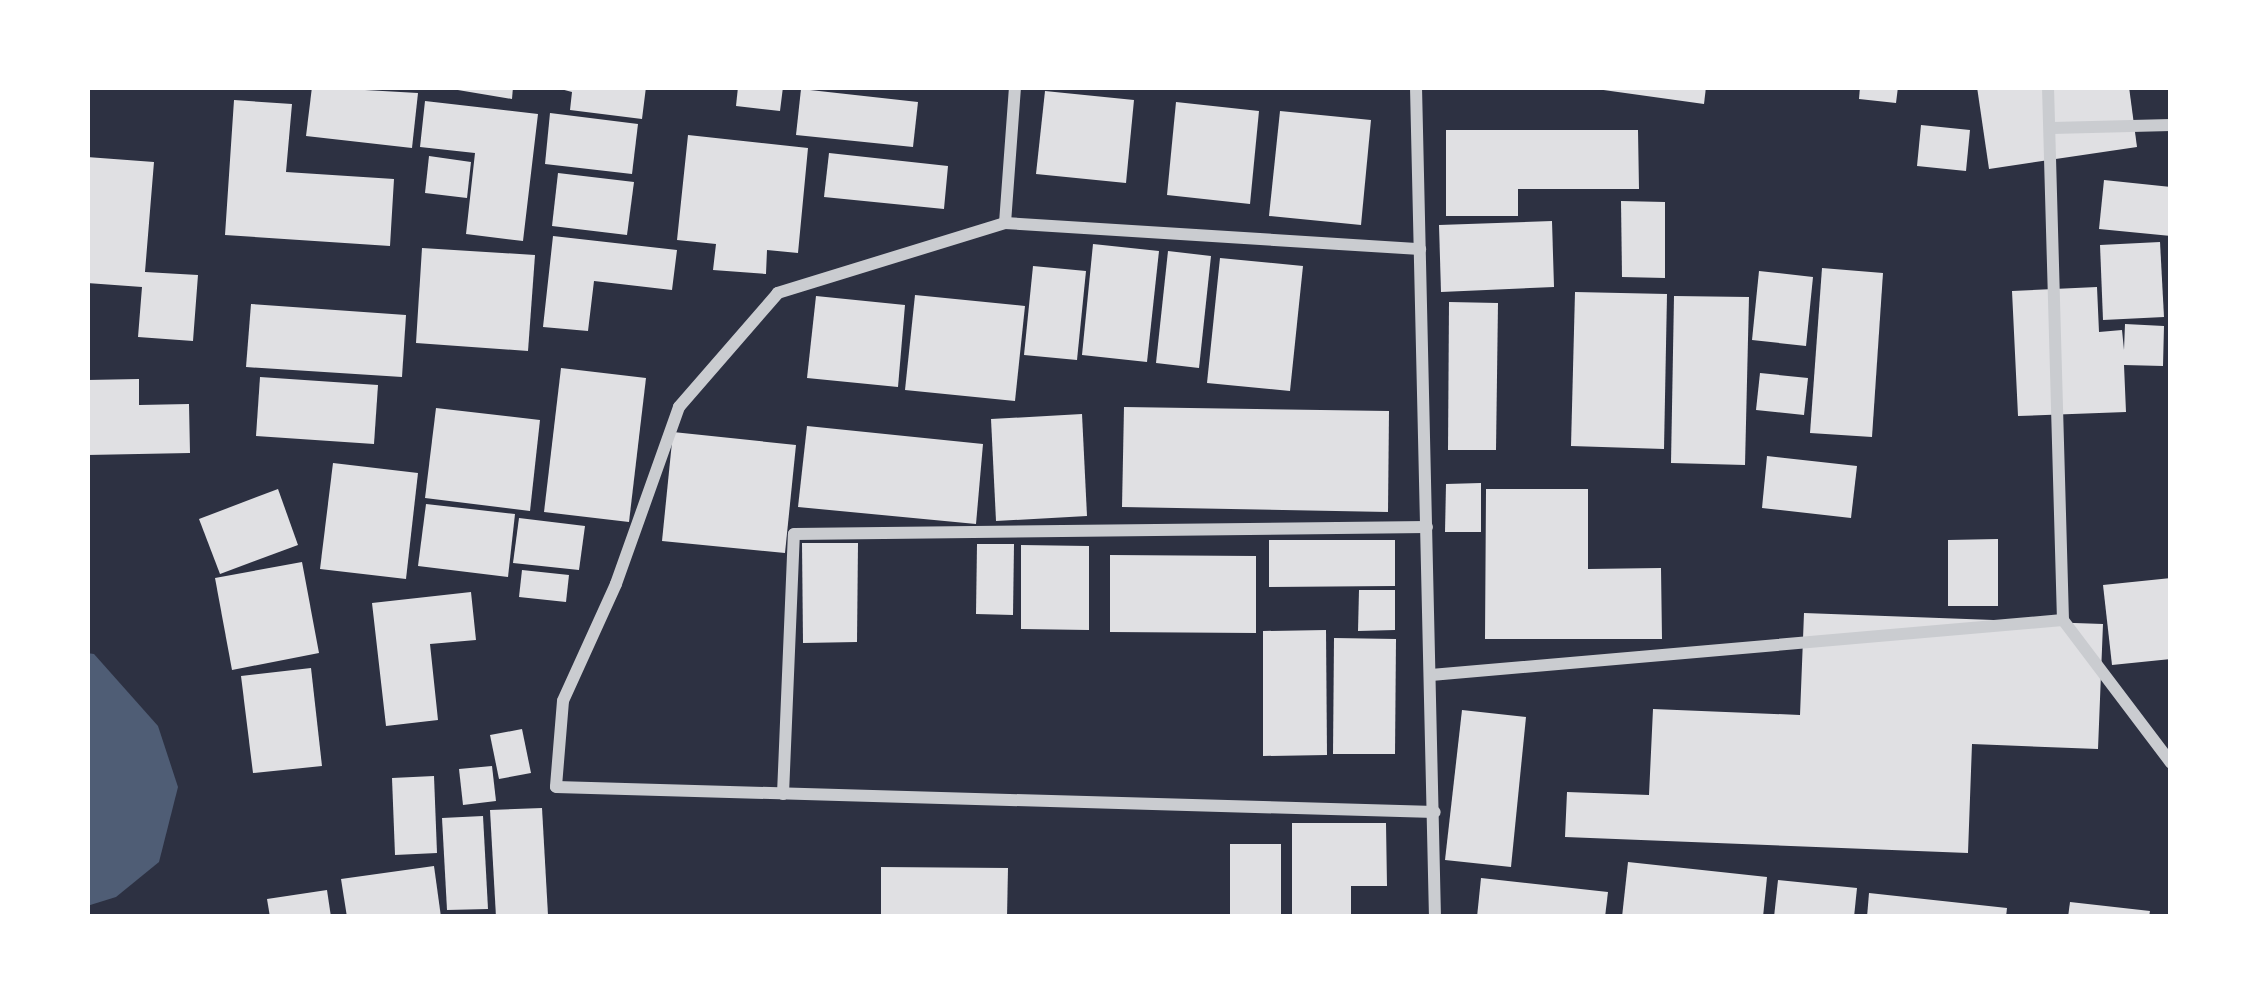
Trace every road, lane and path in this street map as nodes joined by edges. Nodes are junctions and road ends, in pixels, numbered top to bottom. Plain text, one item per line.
1 (1016, 87) edge
2 (1416, 87) edge
3 (2048, 87) edge
4 (2171, 124) edge
5 (2052, 128) junction
6 (1005, 223) junction
7 (1420, 249) junction
8 (1427, 526) junction
9 (2063, 620) junction
10 (1431, 675) junction
11 (2171, 763) edge
12 (783, 794) junction
13 (1435, 812) junction
14 (1435, 917) edge

1 - 6 street
2 - 7 street
3 - 5 street
4 - 5 street
5 - 9 street
6 - 7 street
6 - 12 street
7 - 8 street
8 - 10 street
8 - 12 street
9 - 10 street
9 - 11 street
10 - 13 street
12 - 13 street
13 - 14 street

